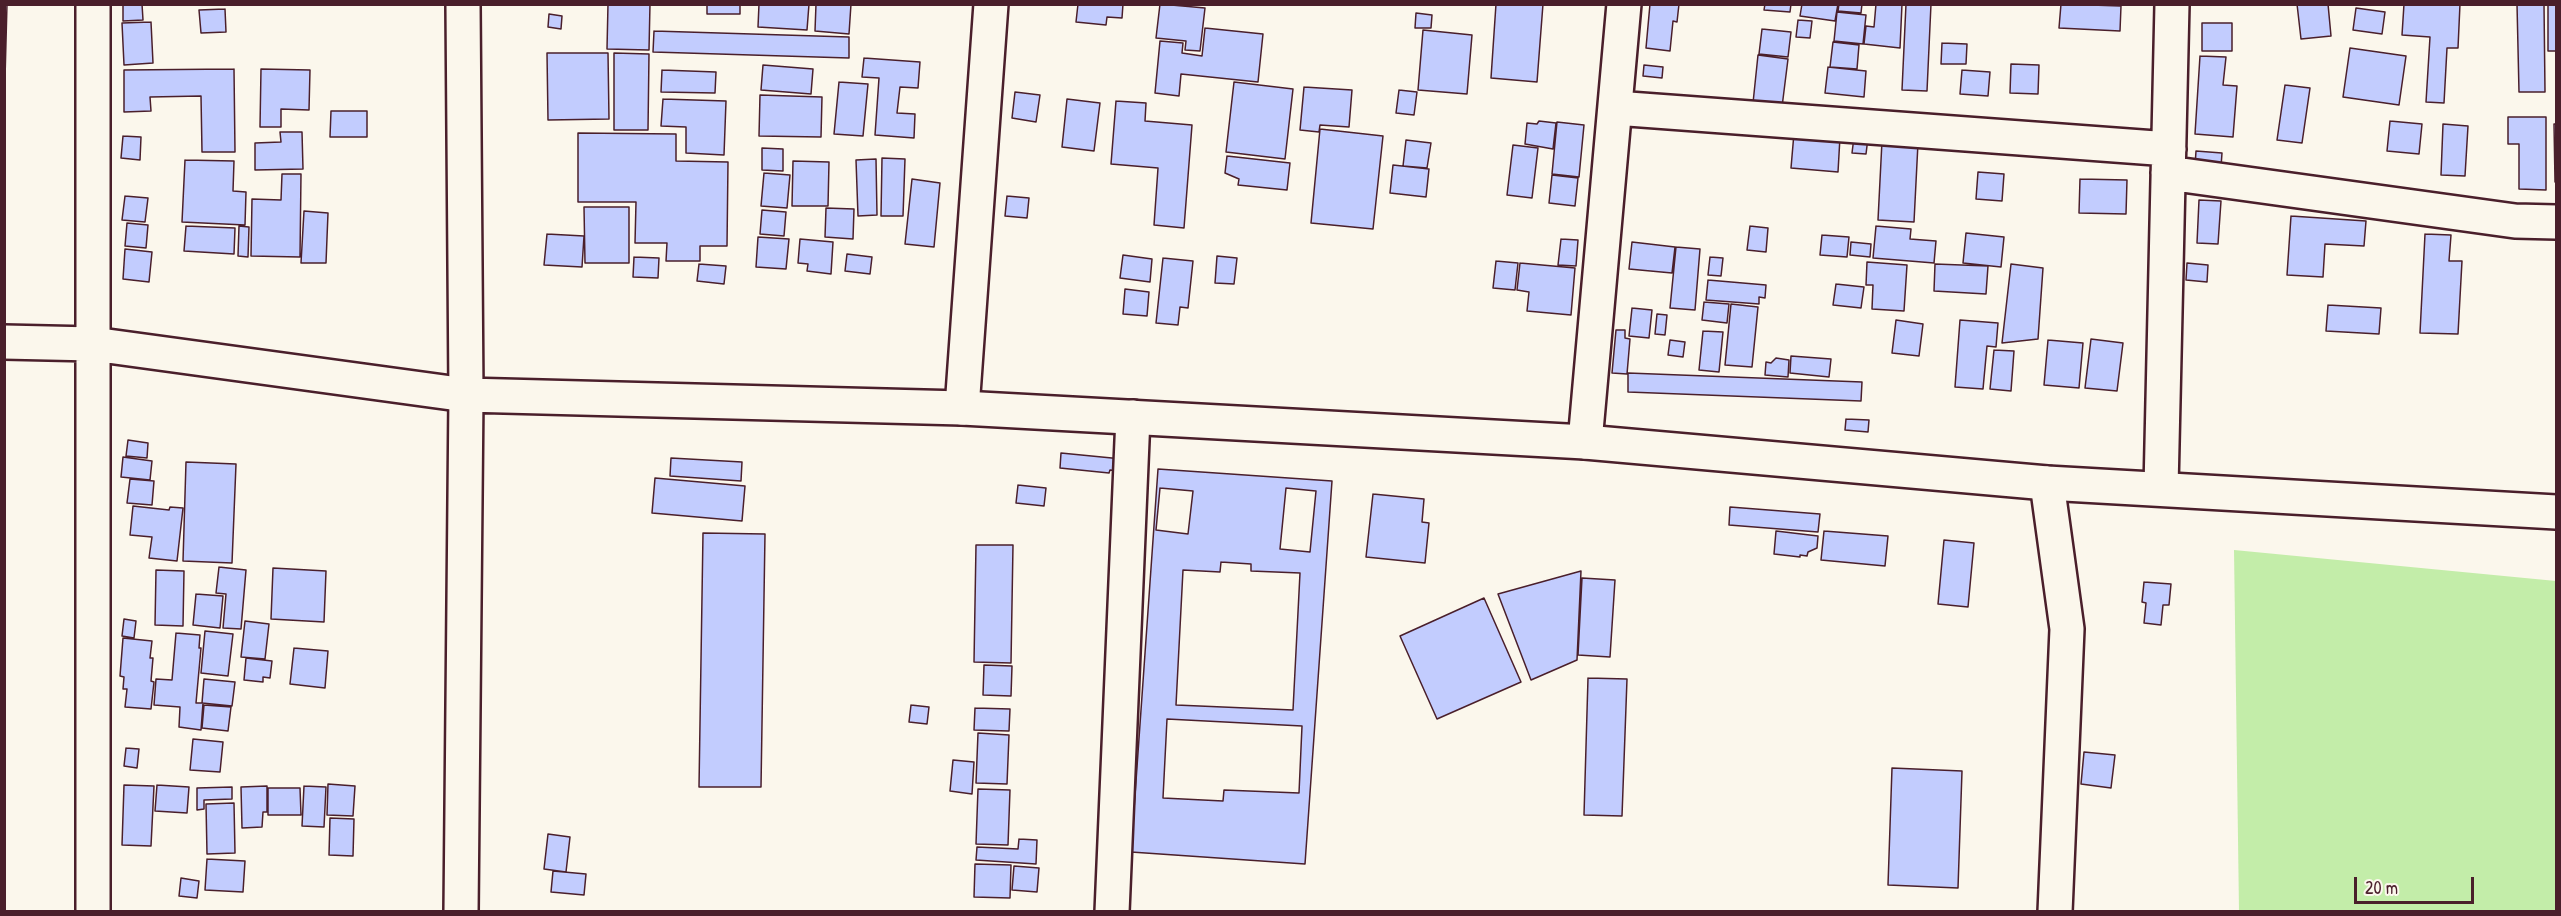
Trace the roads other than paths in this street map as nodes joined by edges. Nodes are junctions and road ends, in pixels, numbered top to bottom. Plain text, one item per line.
1 (93, 4) edge
2 (463, 4) edge
3 (991, 4) edge
4 (1624, 4) edge
5 (2172, 4) edge
6 (1615, 108) junction
7 (2169, 161) junction
8 (2556, 222) edge
9 (4, 342) edge
10 (93, 344) junction
11 (466, 395) junction
12 (962, 408) junction
13 (1133, 417) junction
14 (1586, 442) junction
15 (2047, 483) junction
16 (2162, 488) junction
17 (2556, 512) edge
18 (93, 912) edge
19 (461, 912) edge
20 (1112, 912) edge
21 (2055, 912) edge

1 - 10 street
2 - 11 street
3 - 12 street
4 - 6 street
5 - 7 street
6 - 7 street
6 - 14 street
7 - 8 street
7 - 16 street
9 - 10 street
10 - 11 street
10 - 18 street
11 - 12 street
11 - 19 street
12 - 13 street
13 - 14 street
13 - 20 street
14 - 15 street
15 - 16 street
15 - 21 street
16 - 17 street

